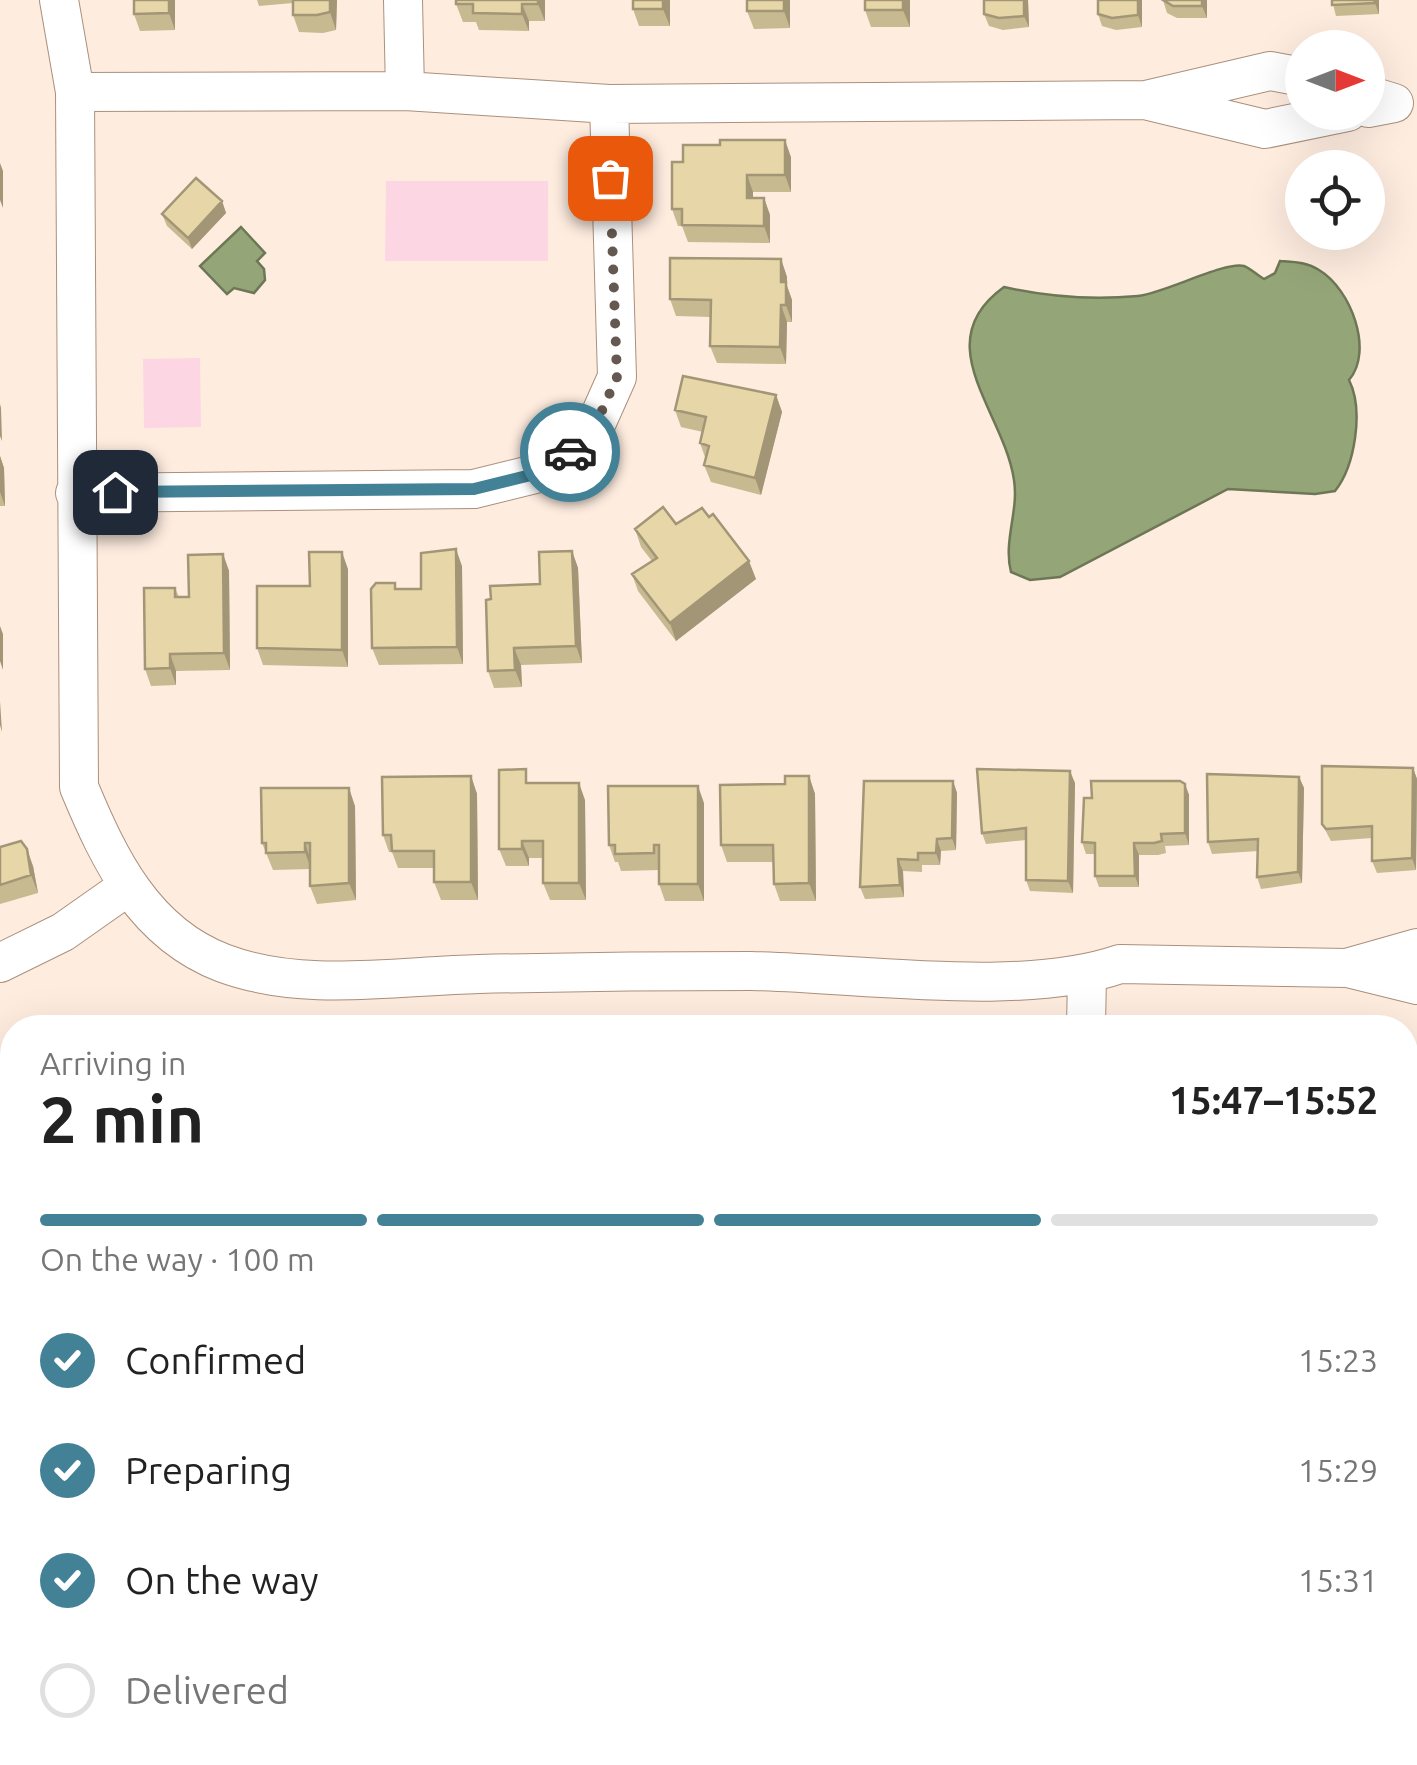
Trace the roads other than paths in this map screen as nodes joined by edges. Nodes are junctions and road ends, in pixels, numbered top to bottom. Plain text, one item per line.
1 (60, 0) edge
2 (403, 0) edge
3 (1285, 74) edge
4 (405, 91) junction
5 (75, 92) junction
6 (1146, 100) junction
7 (608, 104) junction
8 (1285, 125) edge
9 (75, 492) junction
10 (127, 887) junction
11 (1417, 948) edge
12 (0, 963) edge
13 (1348, 968) junction
14 (1087, 975) junction
15 (1417, 985) edge
16 (1086, 1015) edge

1 - 5 street
2 - 4 street
3 - 6 street
4 - 5 street
4 - 7 street
5 - 9 street
6 - 7 street
6 - 8 street
7 - 9 street
9 - 10 street
10 - 12 street
10 - 14 street
11 - 13 street
13 - 14 street
13 - 15 street
14 - 16 street

